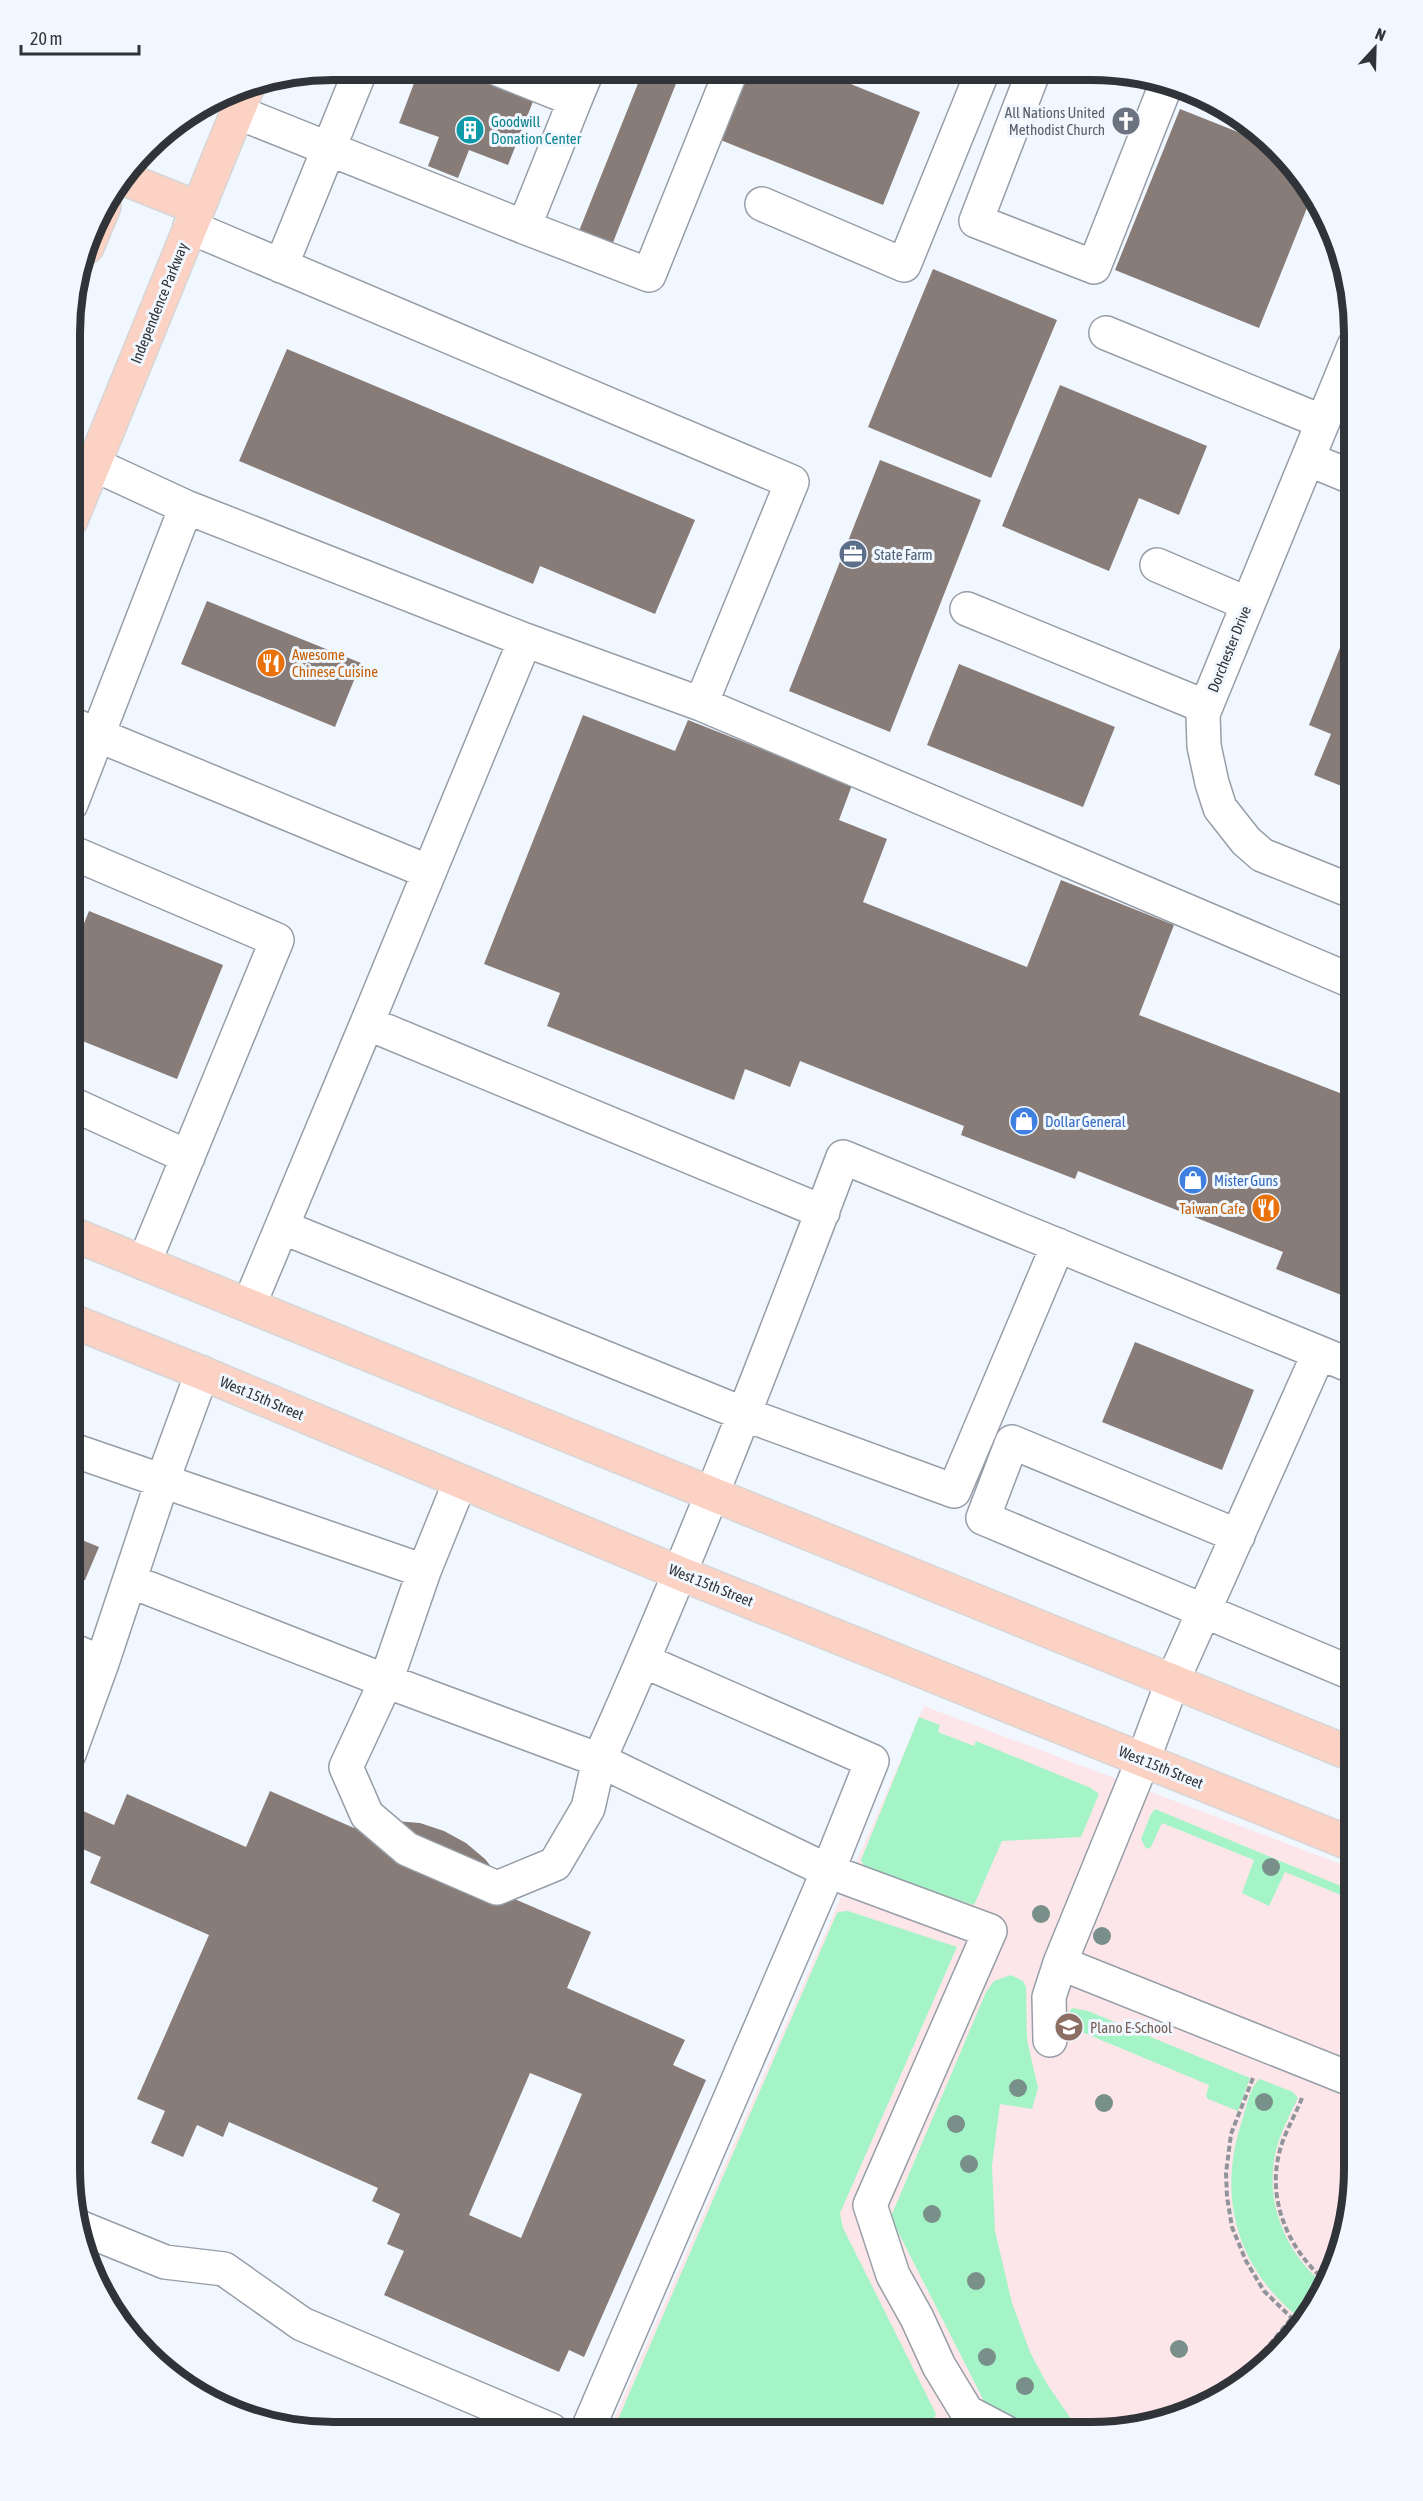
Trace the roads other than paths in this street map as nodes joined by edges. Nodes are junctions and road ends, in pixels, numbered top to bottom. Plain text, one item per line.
1 (356, 80) edge
2 (554, 80) edge
3 (727, 80) edge
4 (979, 80) edge
5 (1021, 80) edge
6 (581, 85) edge
7 (1164, 90) edge
8 (242, 99) edge
9 (328, 149) junction
10 (130, 181) edge
11 (762, 204) dead end
12 (194, 218) junction
13 (524, 227) junction
14 (281, 266) junction
15 (1107, 333) dead end
16 (1344, 381) edge
17 (1336, 409) edge
18 (1308, 459) junction
19 (93, 464) junction
20 (1344, 474) edge
21 (80, 497) edge
22 (186, 507) junction
23 (1157, 565) dead end
24 (1248, 604) junction
25 (967, 609) dead end
26 (525, 640) junction
27 (701, 704) junction
28 (1206, 707) junction
29 (83, 729) edge
30 (80, 748) edge
31 (80, 856) edge
32 (429, 872) junction
33 (1344, 888) edge
34 (1344, 978) edge
35 (367, 1023) junction
36 (80, 1108) edge
37 (188, 1157) junction
38 (823, 1212) junction
39 (282, 1227) junction
40 (80, 1237) edge
41 (1058, 1245) junction
42 (144, 1263) junction
43 (249, 1305) junction
44 (80, 1324) edge
45 (1319, 1353) junction
46 (1344, 1363) edge
47 (201, 1372) junction
48 (744, 1414) junction
49 (80, 1453) edge
50 (162, 1482) junction
51 (460, 1482) junction
52 (713, 1493) junction
53 (1238, 1536) junction
54 (424, 1571) junction
55 (679, 1573) junction
56 (130, 1581) junction
57 (1203, 1612) junction
58 (80, 1653) edge
59 (644, 1661) junction
60 (102, 1663) junction
61 (1344, 1670) edge
62 (1173, 1680) junction
63 (386, 1681) junction
64 (80, 1724) edge
65 (1344, 1751) edge
66 (599, 1760) junction
67 (1143, 1760) junction
68 (1344, 1841) edge
69 (828, 1871) junction
70 (1060, 1963) junction
71 (1050, 2040) dead end
72 (1344, 2076) edge
73 (87, 2230) edge
74 (532, 2422) edge
75 (591, 2422) edge
76 (986, 2422) edge

1 - 9 street
2 - 6 street
3 - 13 street
4 - 11 street
5 - 7 street
6 - 13 street
8 - 9 street
8 - 12 main road, Independence Parkway
9 - 13 street
9 - 14 street
10 - 12 main road
12 - 14 street
12 - 19 main road, Independence Parkway
14 - 27 street
15 - 17 street
16 - 17 street, Dorchester Drive
17 - 18 street, Dorchester Drive
18 - 20 street
18 - 24 street, Dorchester Drive
19 - 21 main road, Independence Parkway
19 - 22 street
22 - 26 street
22 - 29 street
23 - 24 street
24 - 28 street, Dorchester Drive
25 - 28 street
26 - 27 street
26 - 32 street
27 - 34 street
28 - 33 street, Dorchester Drive
29 - 30 street
29 - 32 street
31 - 37 street
32 - 35 street
35 - 38 street
35 - 39 street
36 - 37 street
37 - 42 street
38 - 41 street
38 - 48 street
39 - 43 street
39 - 48 street
40 - 42 main road
41 - 45 street
41 - 48 street
42 - 43 main road
43 - 52 main road
44 - 47 main road, West 15th Street
45 - 46 street
45 - 53 street
47 - 50 street
47 - 51 main road, West 15th Street
48 - 52 street
49 - 50 street
50 - 54 street
50 - 56 street
51 - 54 street
51 - 55 main road, West 15th Street
52 - 55 street
52 - 62 main road
53 - 57 street
53 - 57 street
54 - 63 street
55 - 59 street
55 - 67 main road, West 15th Street
56 - 60 street
56 - 63 street
57 - 61 street
57 - 62 street
58 - 60 street
59 - 66 street
59 - 69 street
60 - 64 street
62 - 65 main road
62 - 67 street
63 - 66 street
63 - 66 street
66 - 69 street
67 - 68 main road, West 15th Street
67 - 70 street
69 - 75 street
69 - 76 street
70 - 71 street
70 - 72 street
73 - 74 street

